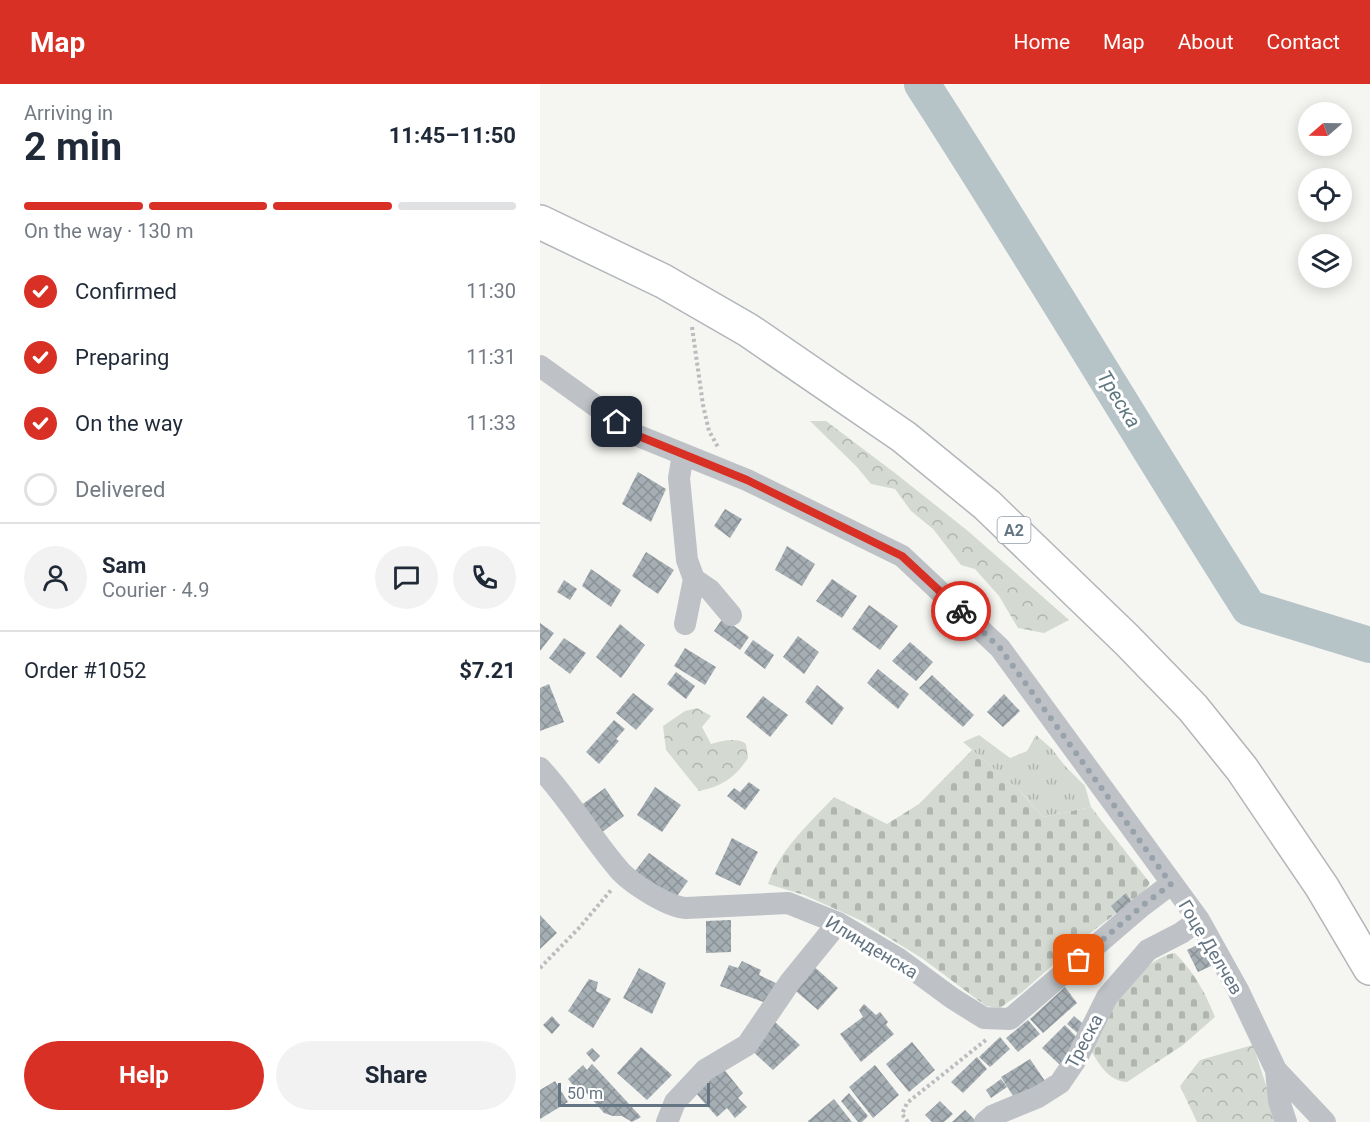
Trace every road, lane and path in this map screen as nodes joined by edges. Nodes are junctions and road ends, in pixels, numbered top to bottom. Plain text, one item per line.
1 (540, 222) edge
2 (690, 296) junction
3 (540, 366) edge
4 (683, 454) junction
5 (711, 466) junction
6 (694, 579) junction
7 (731, 615) dead end
8 (685, 624) dead end
9 (540, 768) edge
10 (622, 873) junction
11 (1171, 884) junction
12 (1199, 920) junction
13 (838, 923) junction
14 (540, 968) edge
15 (1370, 968) edge
16 (1010, 1019) junction
17 (1276, 1070) junction
18 (667, 1122) edge
19 (908, 1122) edge
20 (985, 1122) edge
21 (1286, 1122) edge
22 (1325, 1122) edge

1 - 2 main road, A2
2 - 5 path
2 - 15 main road, A2
3 - 4 street, Гоце Делчев
4 - 5 street, Гоце Делчев
4 - 6 street
5 - 11 street, Гоце Делчев
6 - 7 street
6 - 8 street
9 - 10 street, Илинденска
10 - 13 street, Илинденска
10 - 14 path
11 - 12 street, Гоце Делчев
11 - 16 street
12 - 17 street, Гоце Делчев
12 - 20 street, Треска
13 - 16 street, Илинденска
13 - 18 street
16 - 19 path
17 - 21 street, Гоце Делчев
17 - 22 street

